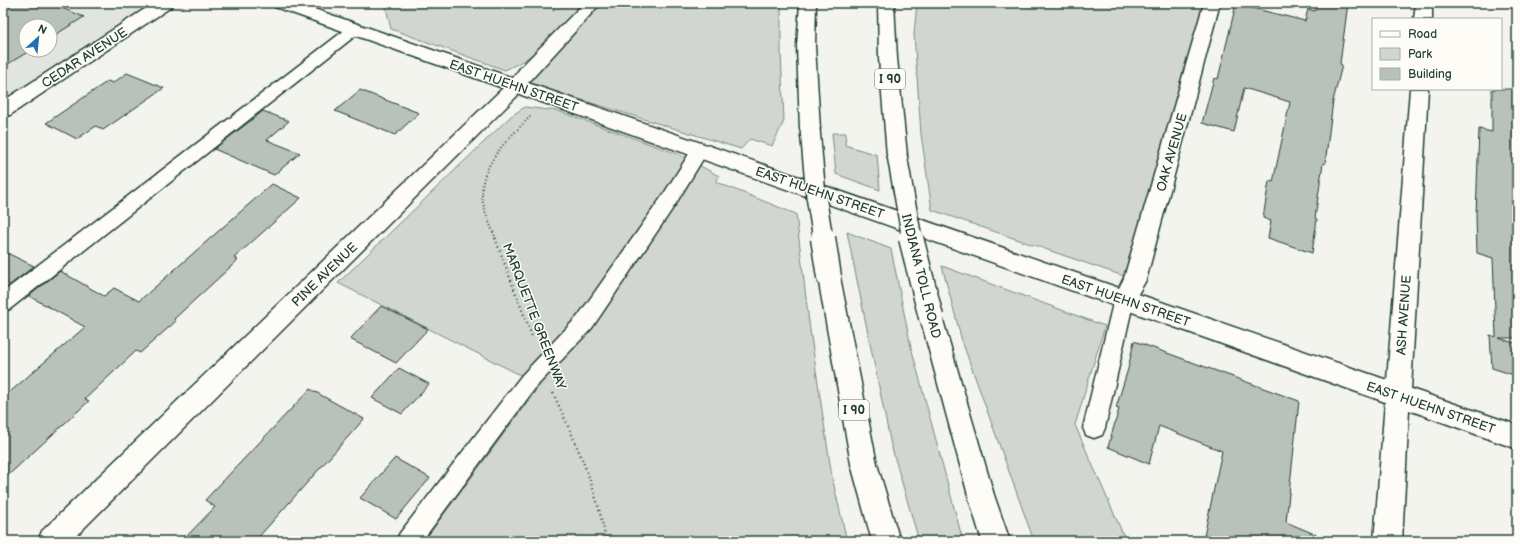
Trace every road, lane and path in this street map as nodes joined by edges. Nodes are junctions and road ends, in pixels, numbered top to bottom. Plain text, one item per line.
1 (165, 3) edge
2 (281, 3) edge
3 (593, 3) edge
4 (808, 3) edge
5 (886, 3) edge
6 (1212, 3) edge
7 (1424, 3) edge
8 (1423, 18) edge
9 (355, 29) junction
10 (516, 86) junction
11 (1419, 90) edge
12 (3, 110) edge
13 (536, 111) dead end
14 (700, 150) junction
15 (1124, 299) junction
16 (3, 303) edge
17 (543, 367) junction
18 (1398, 396) junction
19 (1094, 428) dead end
20 (1517, 437) edge
21 (52, 541) edge
22 (408, 541) edge
23 (606, 541) edge
24 (886, 541) edge
25 (996, 541) edge
26 (1388, 541) edge

1 - 12 main road, CEDAR AVENUE
2 - 9 main road, EAST HUEHN STREET
3 - 10 main road, PINE AVENUE
4 - 24 main road, I 90, bridge
5 - 25 main road, INDIANA TOLL ROAD / I 90, bridge
6 - 15 main road, OAK AVENUE
7 - 8 main road
9 - 10 main road, EAST HUEHN STREET
9 - 16 lane
10 - 14 main road, EAST HUEHN STREET
10 - 21 main road, PINE AVENUE
11 - 18 main road, ASH AVENUE
13 - 17 path, MARQUETTE GREENWAY
14 - 15 main road, EAST HUEHN STREET
14 - 17 lane
15 - 18 main road, EAST HUEHN STREET
15 - 19 lane
17 - 22 lane
17 - 23 path, MARQUETTE GREENWAY
18 - 20 main road, EAST HUEHN STREET
18 - 26 main road, ASH AVENUE

